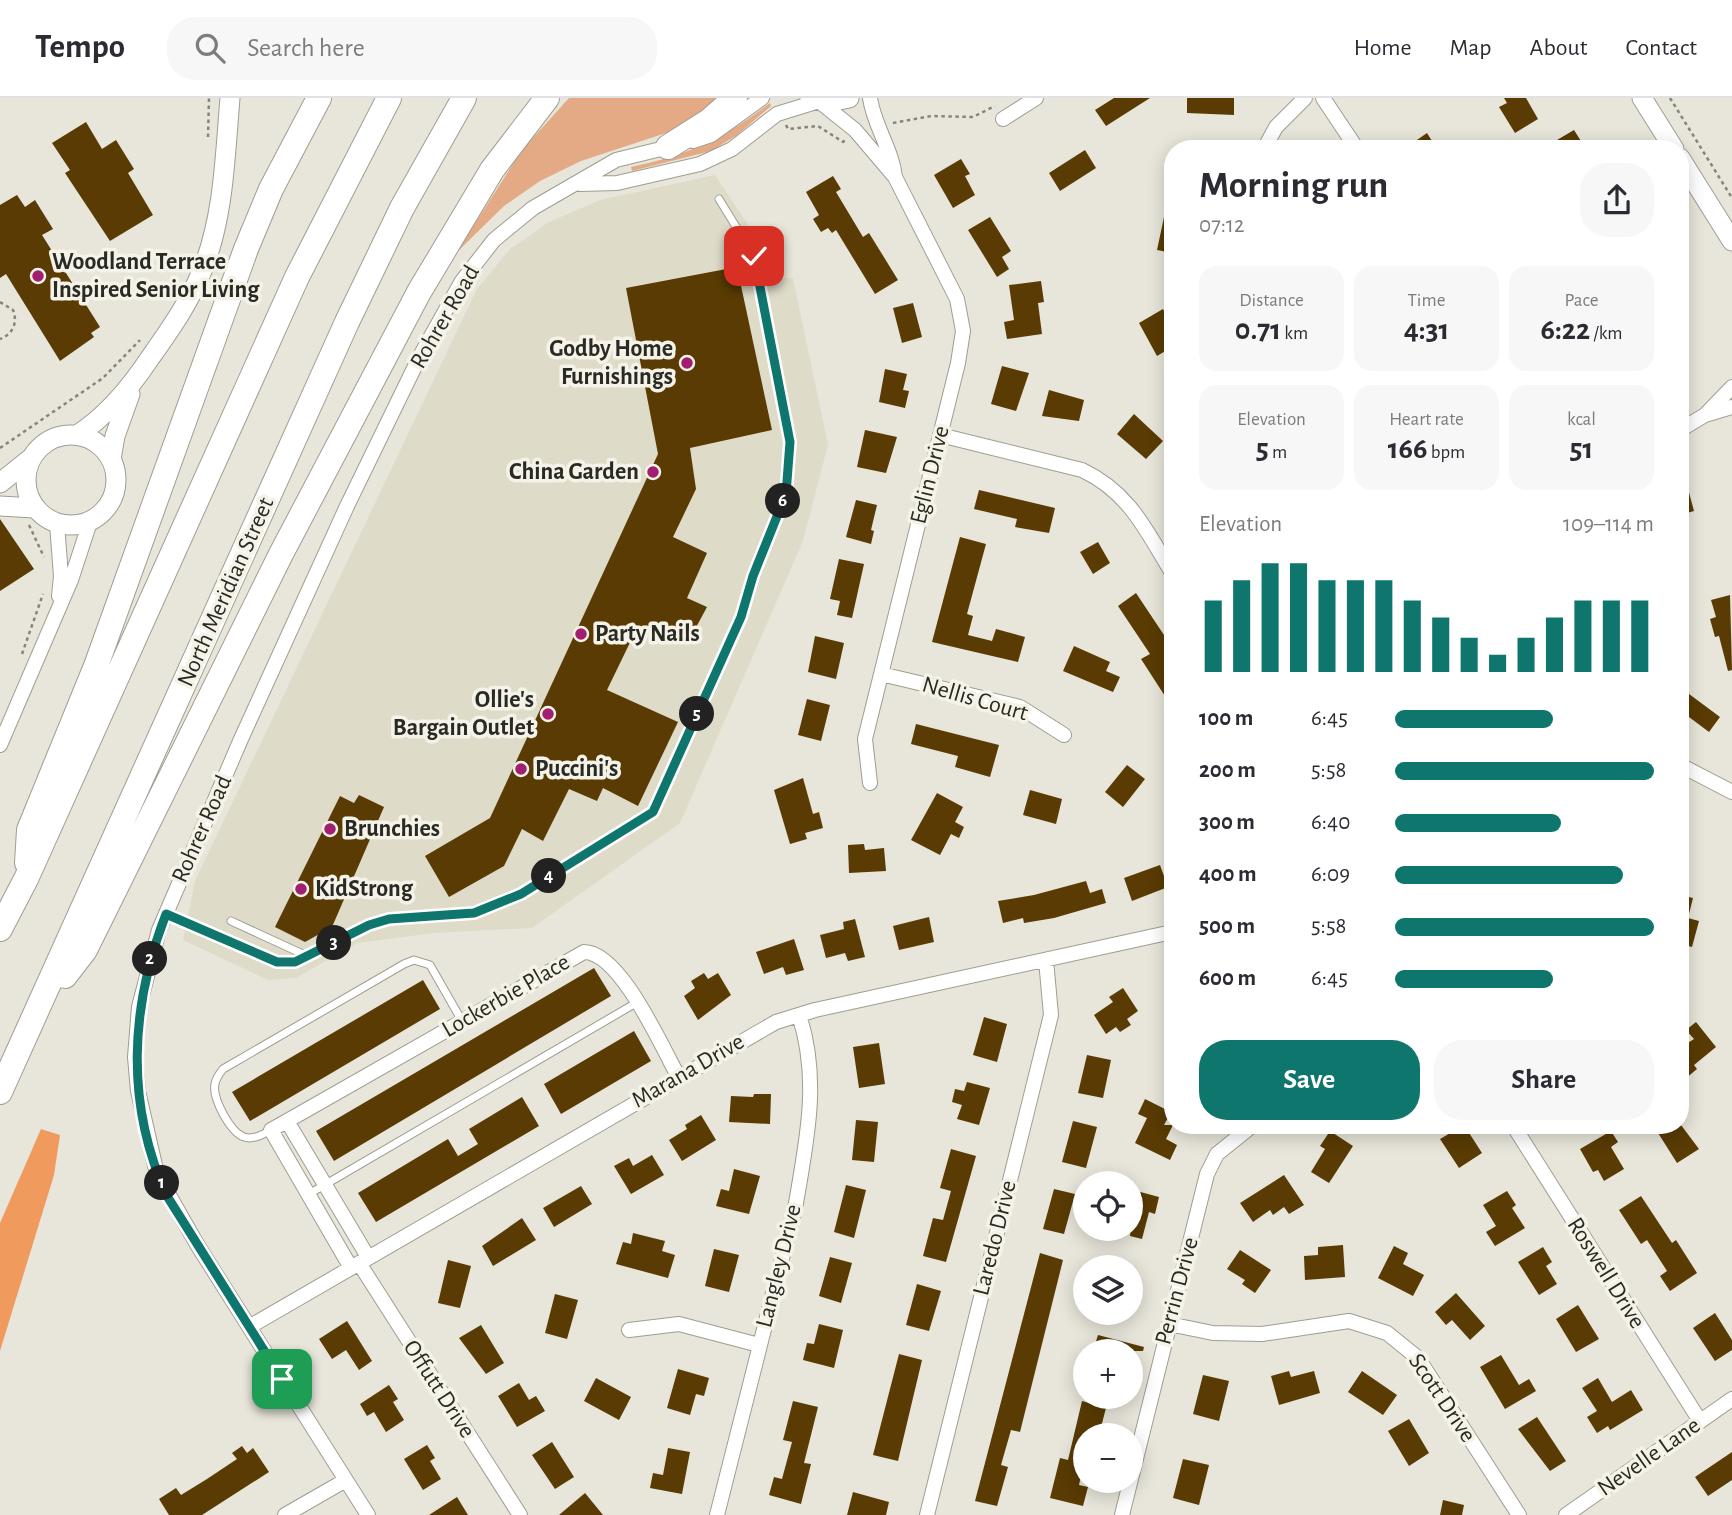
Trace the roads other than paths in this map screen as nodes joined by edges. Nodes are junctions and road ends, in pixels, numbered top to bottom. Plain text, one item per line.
1 (230, 98) edge
2 (319, 98) edge
3 (389, 98) edge
4 (464, 98) edge
5 (547, 98) edge
6 (735, 98) edge
7 (762, 98) edge
8 (849, 98) edge
9 (870, 98) edge
10 (1036, 98) edge
11 (1305, 98) edge
12 (1323, 98) edge
13 (1642, 98) edge
14 (816, 100) edge
15 (1003, 119) dead end
16 (1269, 140) edge
17 (1350, 140) edge
18 (1668, 140) edge
19 (668, 147) junction
20 (1689, 172) edge
21 (895, 177) junction
22 (578, 184) junction
23 (719, 199) dead end
24 (1732, 241) edge
25 (139, 374) junction
26 (1732, 387) edge
27 (1732, 407) edge
28 (1705, 415) junction
29 (1689, 425) edge
30 (76, 435) junction
31 (940, 435) junction
32 (31, 458) junction
33 (111, 459) junction
34 (0, 483) edge
35 (0, 506) edge
36 (29, 514) junction
37 (90, 522) junction
38 (57, 524) junction
39 (1164, 560) edge
40 (57, 607) junction
41 (881, 674) junction
42 (1064, 735) dead end
43 (0, 745) edge
44 (1689, 770) edge
45 (870, 783) dead end
46 (1732, 792) edge
47 (26, 879) junction
48 (166, 914) junction
49 (231, 921) dead end
50 (0, 929) edge
51 (1164, 934) edge
52 (307, 956) junction
53 (1046, 960) junction
54 (636, 1003) junction
55 (799, 1015) junction
56 (36, 1017) junction
57 (462, 1021) junction
58 (678, 1076) junction
59 (0, 1092) edge
60 (287, 1121) junction
61 (271, 1130) junction
62 (1242, 1134) edge
63 (1519, 1134) edge
64 (325, 1185) junction
65 (308, 1195) junction
66 (359, 1263) junction
67 (1169, 1324) junction
68 (249, 1327) junction
69 (629, 1330) dead end
70 (759, 1345) junction
71 (1732, 1399) edge
72 (1700, 1421) junction
73 (346, 1480) junction
74 (285, 1515) edge
75 (368, 1515) edge
76 (520, 1515) edge
77 (717, 1515) edge
78 (927, 1515) edge
79 (1122, 1515) edge
80 (1519, 1515) edge
81 (1566, 1515) edge

1 - 25 street
2 - 47 highway
3 - 47 highway
4 - 56 highway, North Meridian Street
5 - 56 highway
6 - 19 highway
7 - 19 street, Rohrer Road
8 - 14 street
9 - 21 street, Eglin Drive
10 - 15 street
11 - 16 street
12 - 17 street
13 - 18 street
14 - 21 street, Eglin Drive
14 - 22 street, Rohrer Road
19 - 22 street, Rohrer Road
20 - 24 street
21 - 31 street, Eglin Drive
22 - 48 street, Rohrer Road
23 - 52 lane
25 - 30 street
25 - 33 street
26 - 28 street
27 - 28 street
28 - 29 street
30 - 32 street
30 - 33 street
31 - 39 street
31 - 41 street, Eglin Drive
32 - 34 street
32 - 36 street
33 - 37 street
35 - 36 street
36 - 38 street
37 - 38 street
37 - 40 street
38 - 40 street
40 - 43 street
41 - 42 street, Nellis Court
41 - 45 street, Eglin Drive
44 - 46 street
47 - 50 highway
48 - 52 lane
48 - 68 street, Rohrer Road
49 - 52 lane
51 - 53 street, Marana Drive
53 - 55 street, Marana Drive
53 - 78 street, Laredo Drive
54 - 57 street, Lockerbie Place
54 - 58 street, Lockerbie Place
54 - 64 lane
55 - 58 street, Marana Drive
55 - 70 street, Langley Drive
56 - 59 highway, North Meridian Street
57 - 60 street, Lockerbie Place
57 - 61 lane
58 - 66 street, Marana Drive
60 - 61 street, Lockerbie Place
60 - 64 street
61 - 65 street
62 - 67 street, Perrin Drive
63 - 72 street, Roswell Drive
64 - 65 lane
64 - 66 street
65 - 66 street
66 - 68 street, Marana Drive
66 - 76 street, Offutt Drive
67 - 79 street, Perrin Drive
67 - 80 street, Scott Drive
68 - 73 street, Rohrer Road
69 - 70 street
70 - 77 street, Langley Drive
71 - 72 street, Nevelle Lane
72 - 81 street, Nevelle Lane
73 - 74 street
73 - 75 street, Rohrer Road

